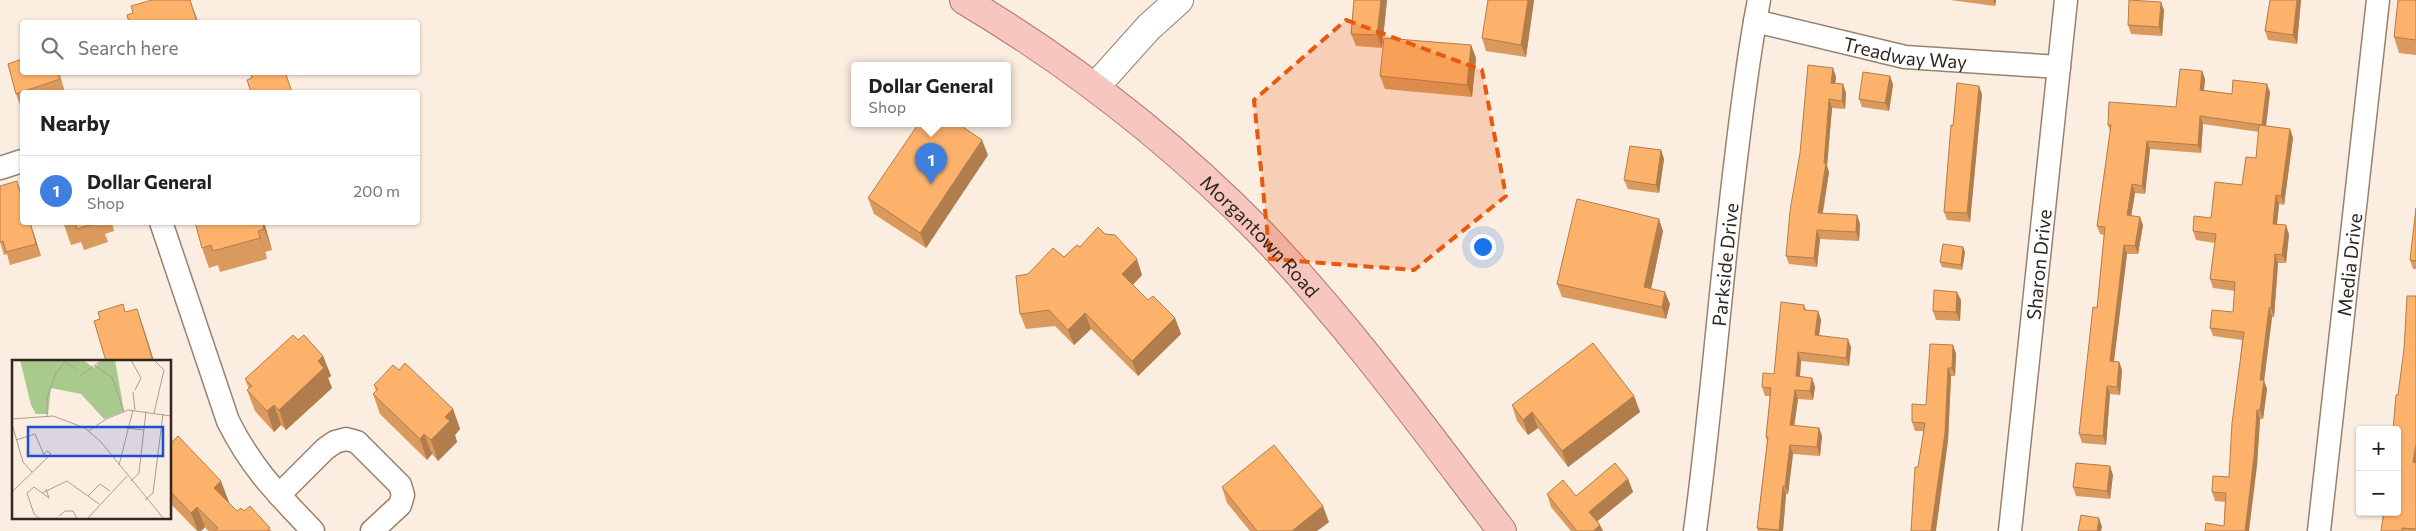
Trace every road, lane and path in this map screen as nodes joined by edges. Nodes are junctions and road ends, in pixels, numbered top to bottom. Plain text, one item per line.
1 (964, 0) edge
2 (1180, 0) edge
3 (2066, 0) edge
4 (2378, 0) edge
5 (1757, 10) edge
6 (2059, 67) junction
7 (1096, 86) junction
8 (20, 162) edge
9 (0, 168) edge
10 (161, 225) edge
11 (279, 495) junction
12 (313, 531) edge
13 (372, 531) edge
14 (1502, 531) edge
15 (1695, 531) edge
16 (2010, 531) edge
17 (2319, 531) edge

1 - 7 main road, Morgantown Road
2 - 7 street
3 - 6 street, Sharon Drive
4 - 17 street, Media Drive
5 - 6 street, Treadway Way
5 - 15 street, Parkside Drive
6 - 16 street, Sharon Drive
7 - 14 main road, Morgantown Road
8 - 9 street
10 - 11 street
11 - 12 street
11 - 13 street

